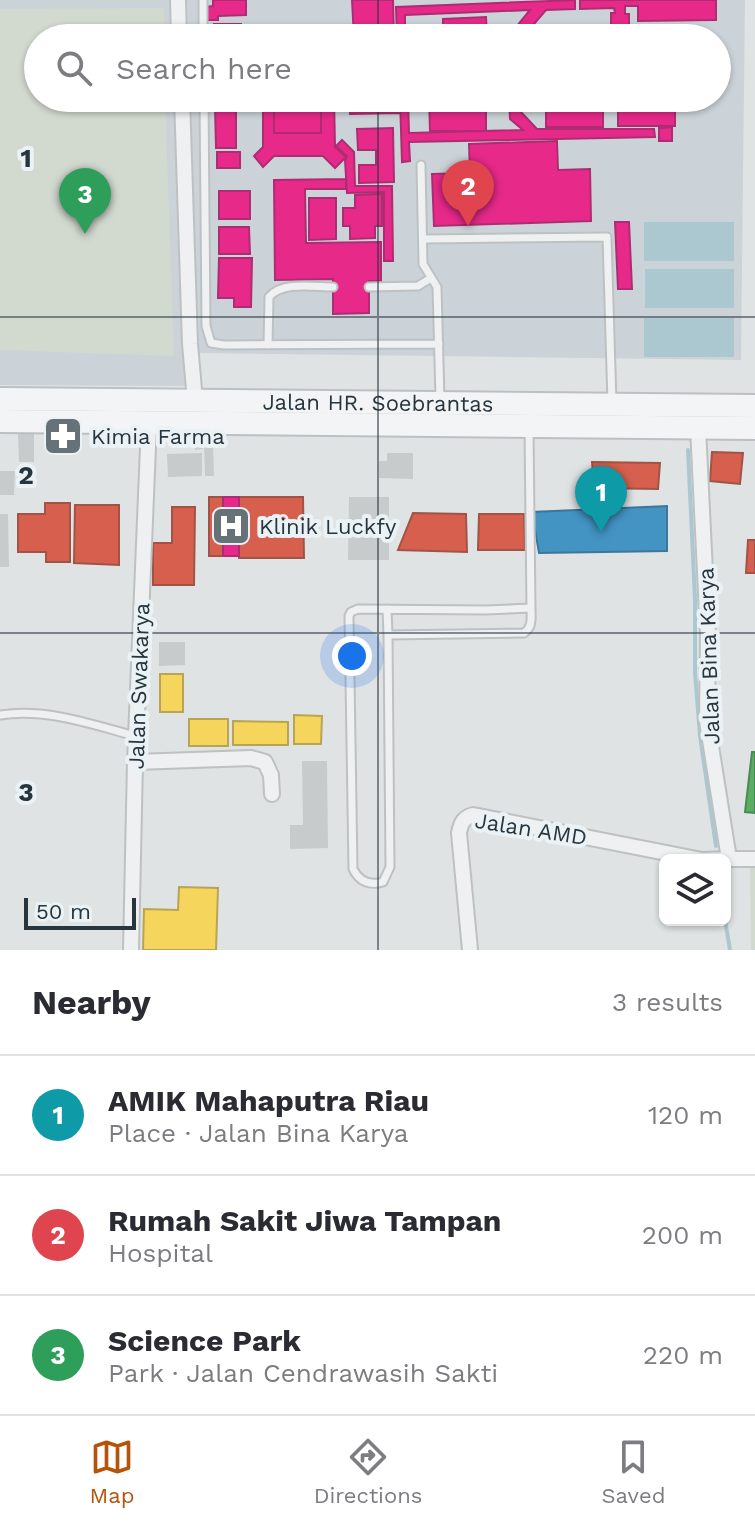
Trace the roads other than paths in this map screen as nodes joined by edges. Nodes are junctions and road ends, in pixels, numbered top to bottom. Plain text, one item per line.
1 (178, 0) edge
2 (203, 0) edge
3 (179, 24) edge
4 (203, 24) edge
5 (182, 112) edge
6 (204, 112) edge
7 (421, 165) dead end
8 (423, 239) junction
9 (431, 278) junction
10 (333, 287) dead end
11 (369, 287) dead end
12 (439, 344) junction
13 (268, 345) junction
14 (0, 399) edge
15 (195, 401) junction
16 (440, 402) junction
17 (612, 404) junction
18 (755, 406) edge
19 (0, 421) edge
20 (149, 423) junction
21 (440, 425) junction
22 (529, 426) junction
23 (698, 427) junction
24 (755, 428) edge
25 (531, 608) junction
26 (387, 609) junction
27 (388, 635) junction
28 (0, 715) edge
29 (136, 737) junction
30 (135, 762) junction
31 (272, 794) dead end
32 (671, 854) edge
33 (728, 854) edge
34 (731, 859) edge
35 (755, 859) edge
36 (131, 950) edge
37 (470, 950) edge

1 - 3 street
2 - 4 lane
5 - 15 street
6 - 13 lane
7 - 8 lane
8 - 9 lane
8 - 17 lane
9 - 11 lane
9 - 12 lane
10 - 13 lane
12 - 13 lane
12 - 16 lane
14 - 15 main road, Jalan HR. Soebrantas
15 - 16 main road, Jalan HR. Soebrantas
16 - 17 main road, Jalan HR. Soebrantas
16 - 21 main road
17 - 18 main road, Jalan HR. Soebrantas
19 - 20 main road, Jalan HR. Soebrantas
20 - 21 main road, Jalan HR. Soebrantas
20 - 29 street, Jalan Swakarya
21 - 22 main road, Jalan HR. Soebrantas
22 - 23 main road, Jalan HR. Soebrantas
22 - 25 lane
23 - 24 main road, Jalan HR. Soebrantas
23 - 33 street, Jalan Bina Karya
25 - 26 lane
25 - 27 lane
26 - 27 lane
26 - 27 lane
28 - 29 lane
29 - 30 street, Jalan Swakarya
30 - 31 street
30 - 36 street, Jalan Swakarya
32 - 37 street, Jalan AMD
34 - 35 street

